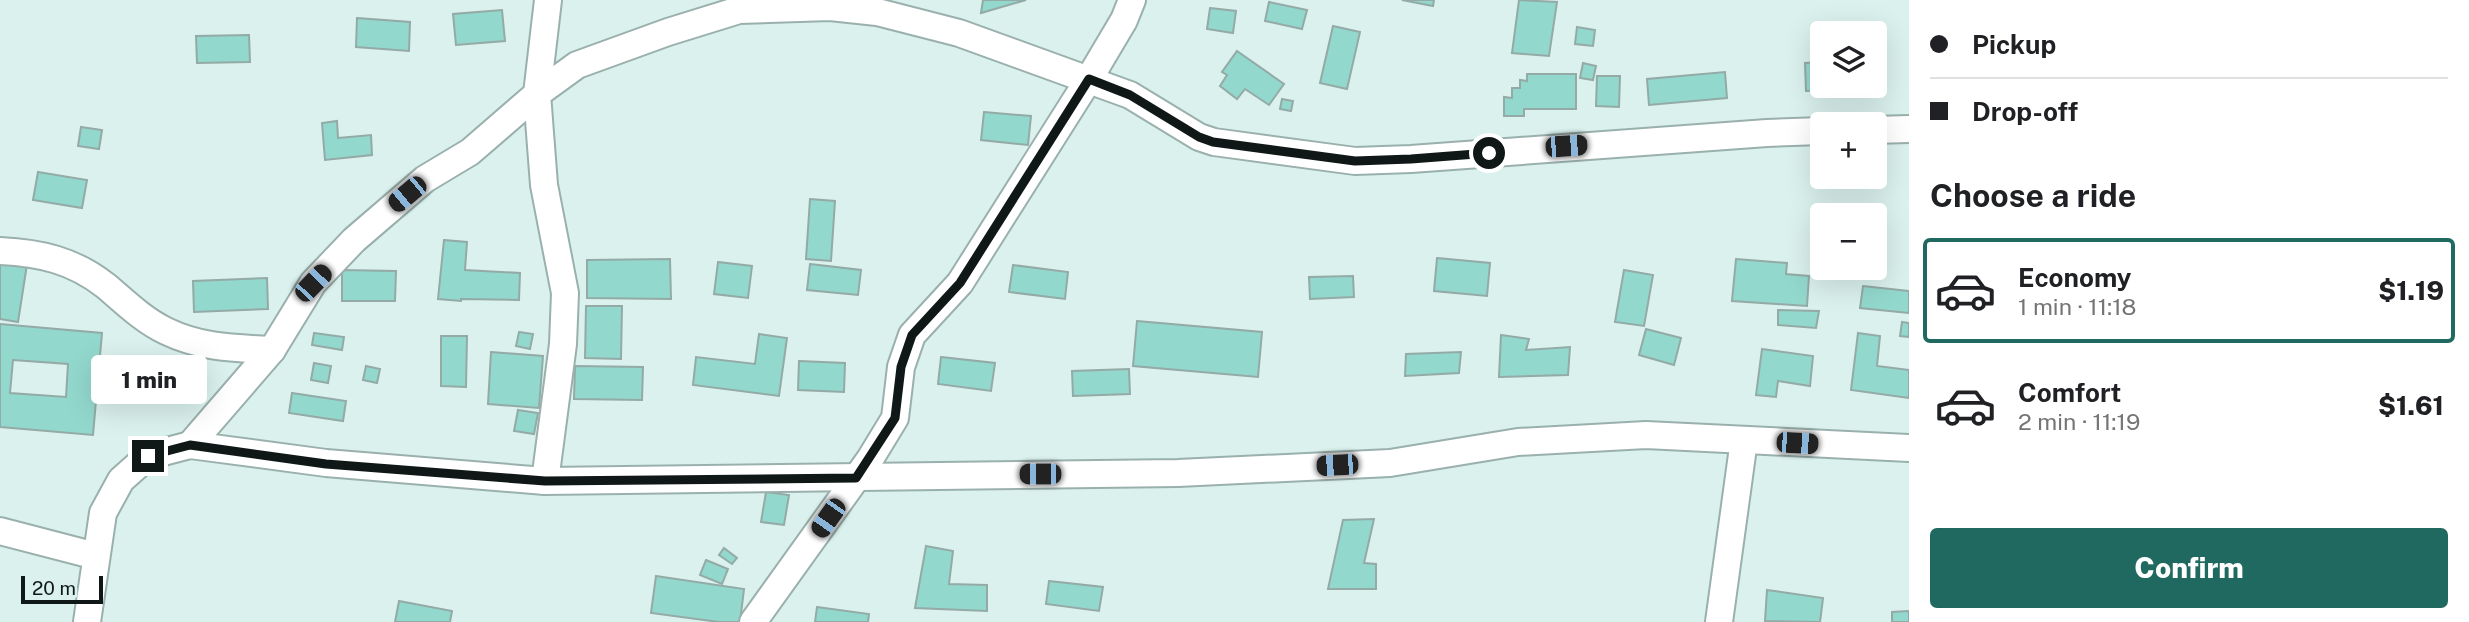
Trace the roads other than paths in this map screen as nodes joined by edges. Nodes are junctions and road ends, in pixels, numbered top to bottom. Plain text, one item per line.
1 (548, 0) edge
2 (1132, 0) edge
3 (1089, 79) junction
4 (537, 94) junction
5 (1909, 129) edge
6 (1887, 130) edge
7 (1810, 131) edge
8 (0, 251) edge
9 (272, 350) junction
10 (1744, 440) junction
11 (190, 445) junction
12 (1909, 447) edge
13 (856, 478) junction
14 (545, 481) junction
15 (0, 531) edge
16 (96, 556) junction
17 (87, 622) edge
18 (753, 622) edge
19 (1719, 622) edge

1 - 4 street
2 - 3 street
3 - 4 street
3 - 7 street
3 - 13 street
4 - 9 street
4 - 14 street
5 - 6 street
8 - 9 street
9 - 11 street
10 - 12 street
10 - 13 street
10 - 19 street
11 - 14 street
11 - 16 street
13 - 14 street
13 - 18 street
15 - 16 street
16 - 17 street

